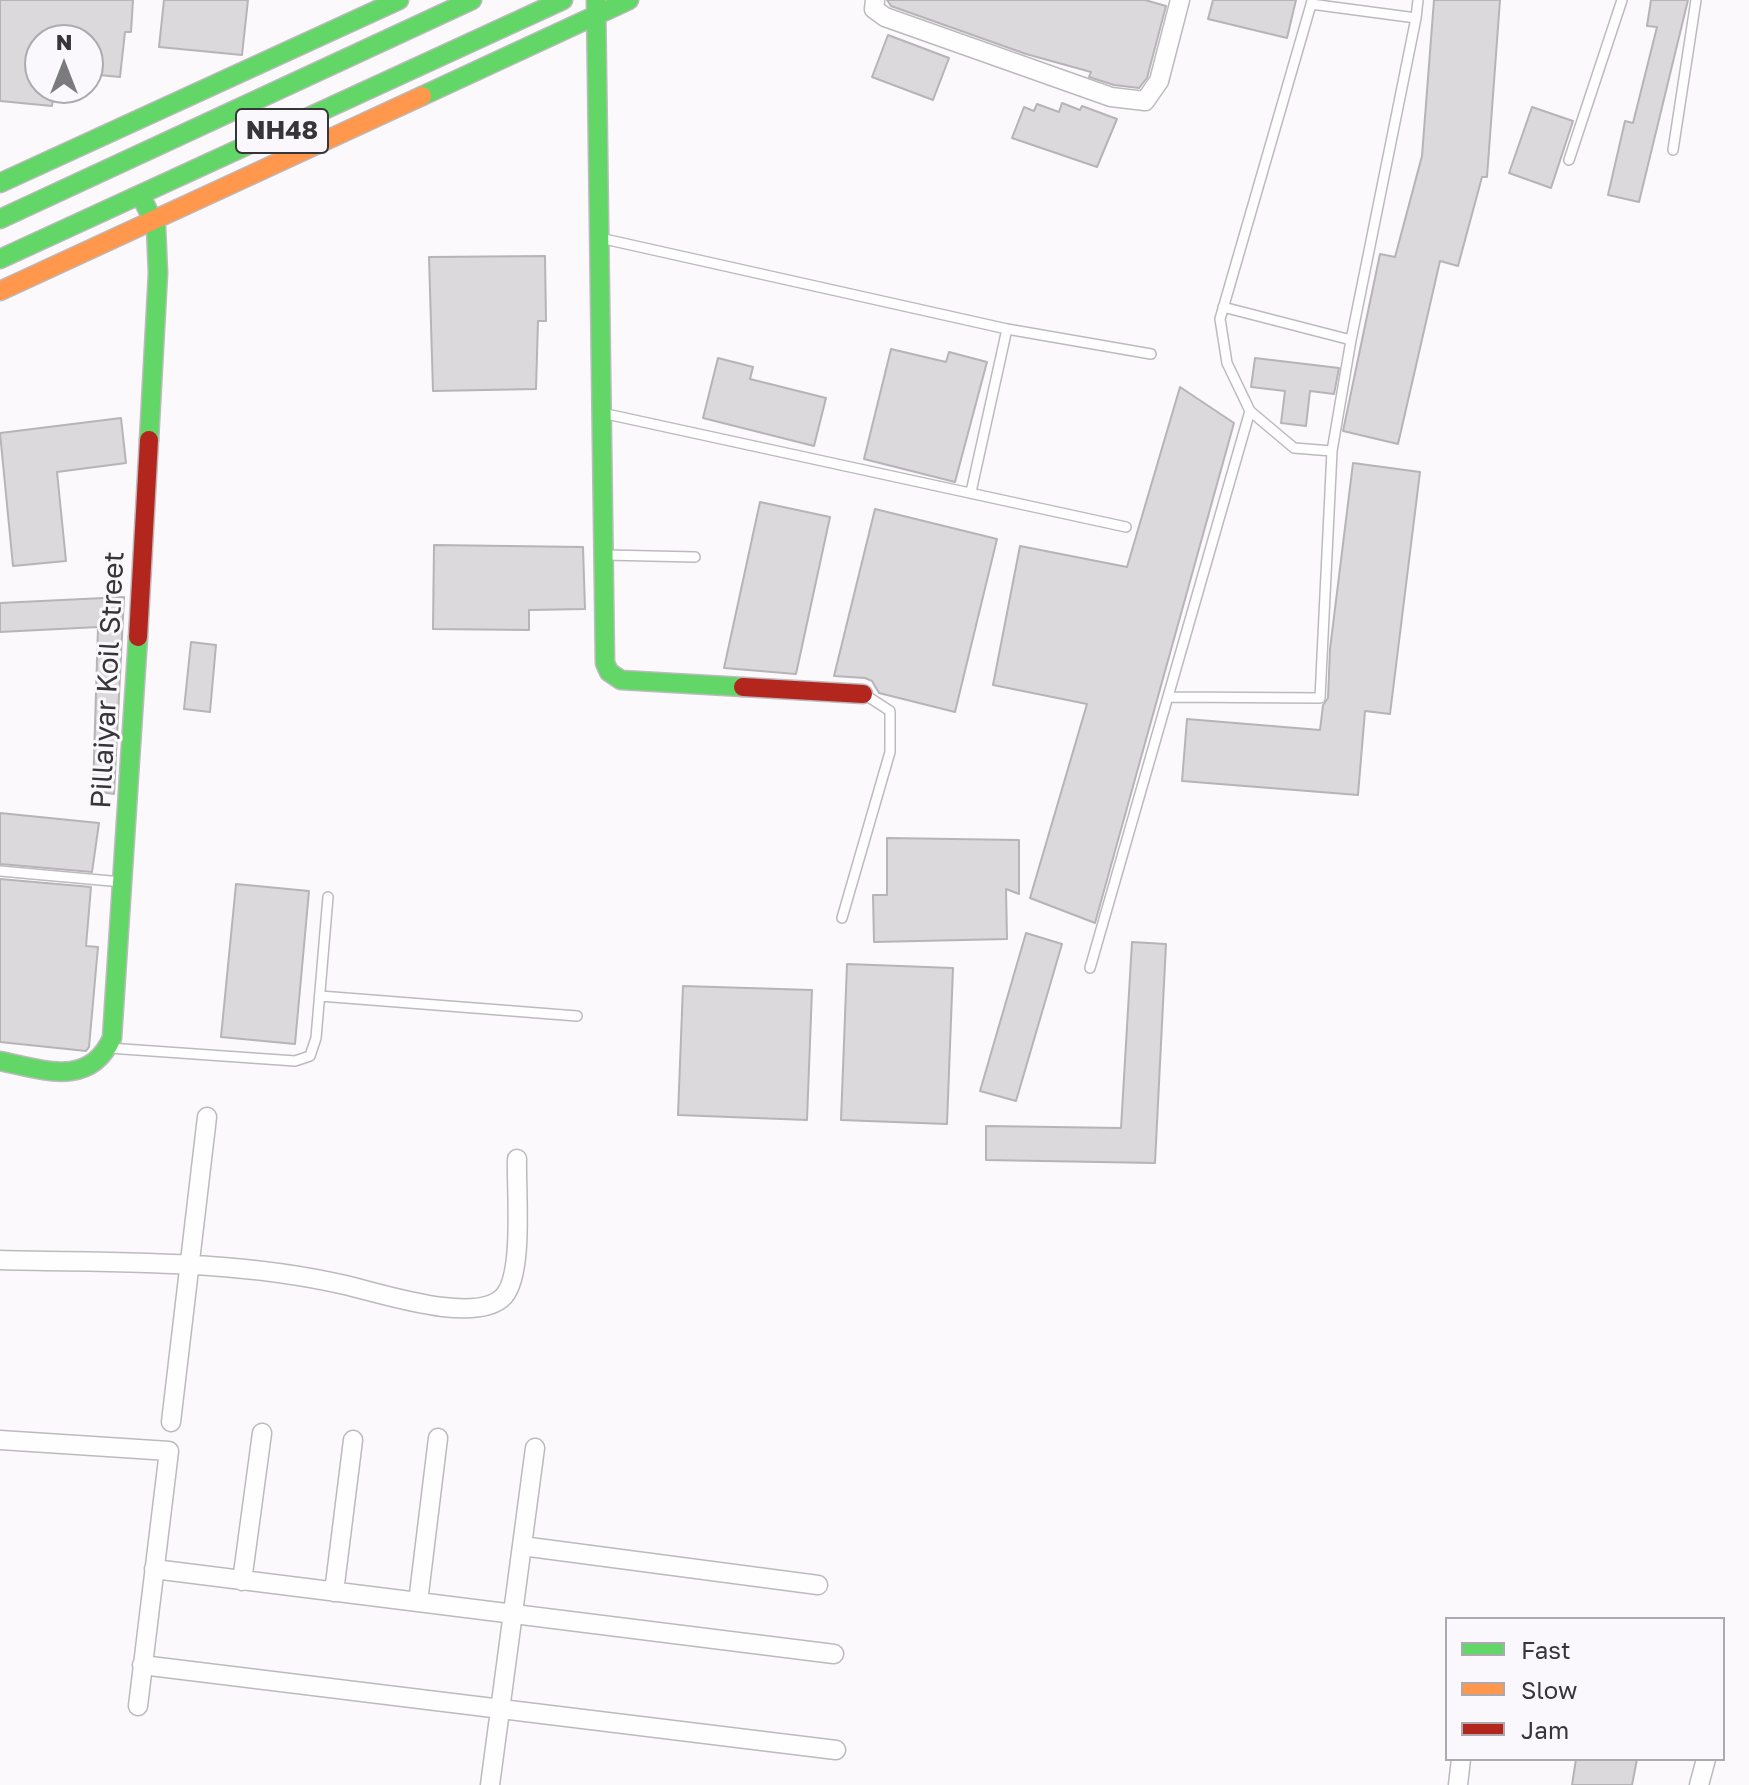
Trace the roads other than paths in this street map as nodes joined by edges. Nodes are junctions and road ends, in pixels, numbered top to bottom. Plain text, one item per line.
1 (399, 0) edge
2 (472, 0) edge
3 (563, 0) edge
4 (629, 0) edge
5 (875, 0) edge
6 (1180, 0) edge
7 (1418, 0) edge
8 (1622, 0) edge
9 (1696, 0) edge
10 (1312, 2) edge
11 (597, 8) edge
12 (1416, 18) junction
13 (1673, 150) dead end
14 (1569, 160) dead end
15 (0, 183) edge
16 (141, 196) junction
17 (0, 219) edge
18 (153, 220) junction
19 (597, 238) junction
20 (0, 259) edge
21 (0, 291) edge
22 (1223, 307) junction
23 (1007, 329) junction
24 (1351, 340) junction
25 (1151, 354) dead end
26 (1250, 411) junction
27 (599, 412) junction
28 (1332, 451) junction
29 (971, 492) junction
30 (1126, 527) dead end
31 (602, 555) junction
32 (695, 557) dead end
33 (863, 694) joint
34 (1168, 697) junction
35 (0, 871) edge
36 (125, 882) junction
37 (328, 897) dead end
38 (842, 918) dead end
39 (1090, 968) dead end
40 (320, 996) junction
41 (577, 1016) dead end
42 (109, 1048) junction
43 (0, 1061) edge
44 (207, 1117) dead end
45 (517, 1159) dead end
46 (0, 1260) edge
47 (190, 1266) junction
48 (171, 1422) dead end
49 (262, 1433) dead end
50 (438, 1438) dead end
51 (0, 1440) edge
52 (353, 1440) dead end
53 (535, 1448) dead end
54 (522, 1546) junction
55 (154, 1569) junction
56 (242, 1581) junction
57 (818, 1585) dead end
58 (334, 1592) junction
59 (418, 1602) junction
60 (513, 1614) junction
61 (834, 1654) dead end
62 (142, 1665) junction
63 (138, 1706) dead end
64 (500, 1709) junction
65 (836, 1750) dead end
66 (1461, 1761) edge
67 (1705, 1761) edge
68 (490, 1785) edge
69 (1458, 1785) edge
70 (1699, 1785) edge

1 - 15 main road
2 - 17 main road, NH48
3 - 16 main road, NH48
4 - 11 main road
5 - 6 street
7 - 12 lane
8 - 14 lane
9 - 13 lane
10 - 12 lane
10 - 22 lane
11 - 18 main road
11 - 19 main road
12 - 24 lane
16 - 18 main road, Pillaiyar Koil Street
16 - 20 main road, NH48
18 - 21 main road
18 - 36 main road, Pillaiyar Koil Street
19 - 23 lane
19 - 27 main road
22 - 24 lane
22 - 26 lane
23 - 25 lane
23 - 29 lane
24 - 28 lane
26 - 28 lane
26 - 34 lane
27 - 29 lane
27 - 31 main road
28 - 34 lane
29 - 30 lane
31 - 32 lane
31 - 33 main road
33 - 38 lane
34 - 39 lane
35 - 36 lane
36 - 42 main road, Pillaiyar Koil Street
37 - 40 lane
40 - 41 lane
40 - 42 lane
42 - 43 main road
44 - 47 street
45 - 47 street
46 - 47 street
47 - 48 street
49 - 56 street
50 - 59 street
51 - 55 street
52 - 58 street
53 - 54 street
54 - 57 street
54 - 60 street
55 - 56 street
55 - 62 street
56 - 58 street
58 - 59 street
59 - 60 street
60 - 61 street
60 - 64 street
62 - 63 street
62 - 64 street
64 - 65 street
64 - 68 street
66 - 69 street
67 - 70 street

